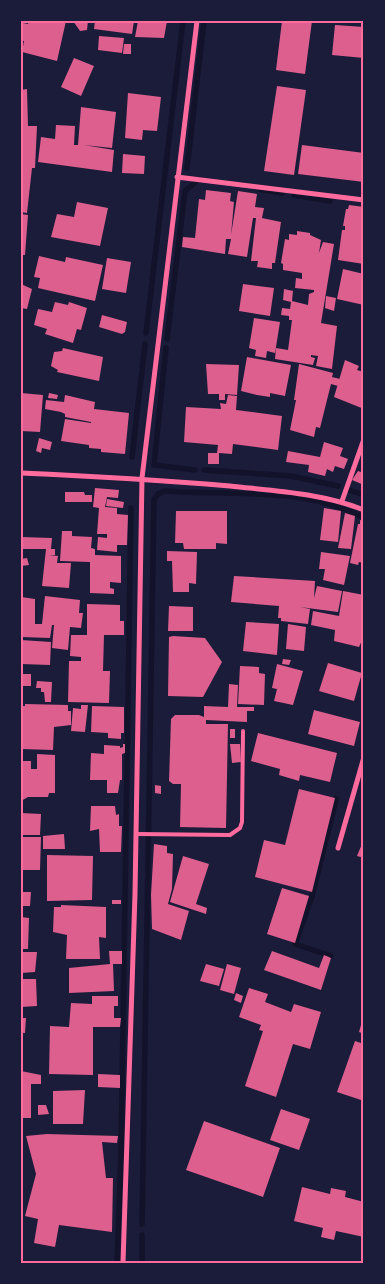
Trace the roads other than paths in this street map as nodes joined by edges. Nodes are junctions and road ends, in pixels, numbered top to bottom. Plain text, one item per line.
1 (197, 21) edge
2 (177, 177) junction
3 (364, 200) edge
4 (364, 439) edge
5 (21, 473) edge
6 (142, 478) junction
7 (342, 501) junction
8 (364, 510) edge
9 (243, 731) dead end
10 (364, 757) edge
11 (136, 834) junction
12 (338, 848) dead end
13 (124, 1263) edge

1 - 2 street
2 - 3 street
2 - 6 street
4 - 7 street
5 - 6 street
6 - 7 street
6 - 11 street
7 - 8 street
9 - 11 lane
10 - 12 street
11 - 13 street

